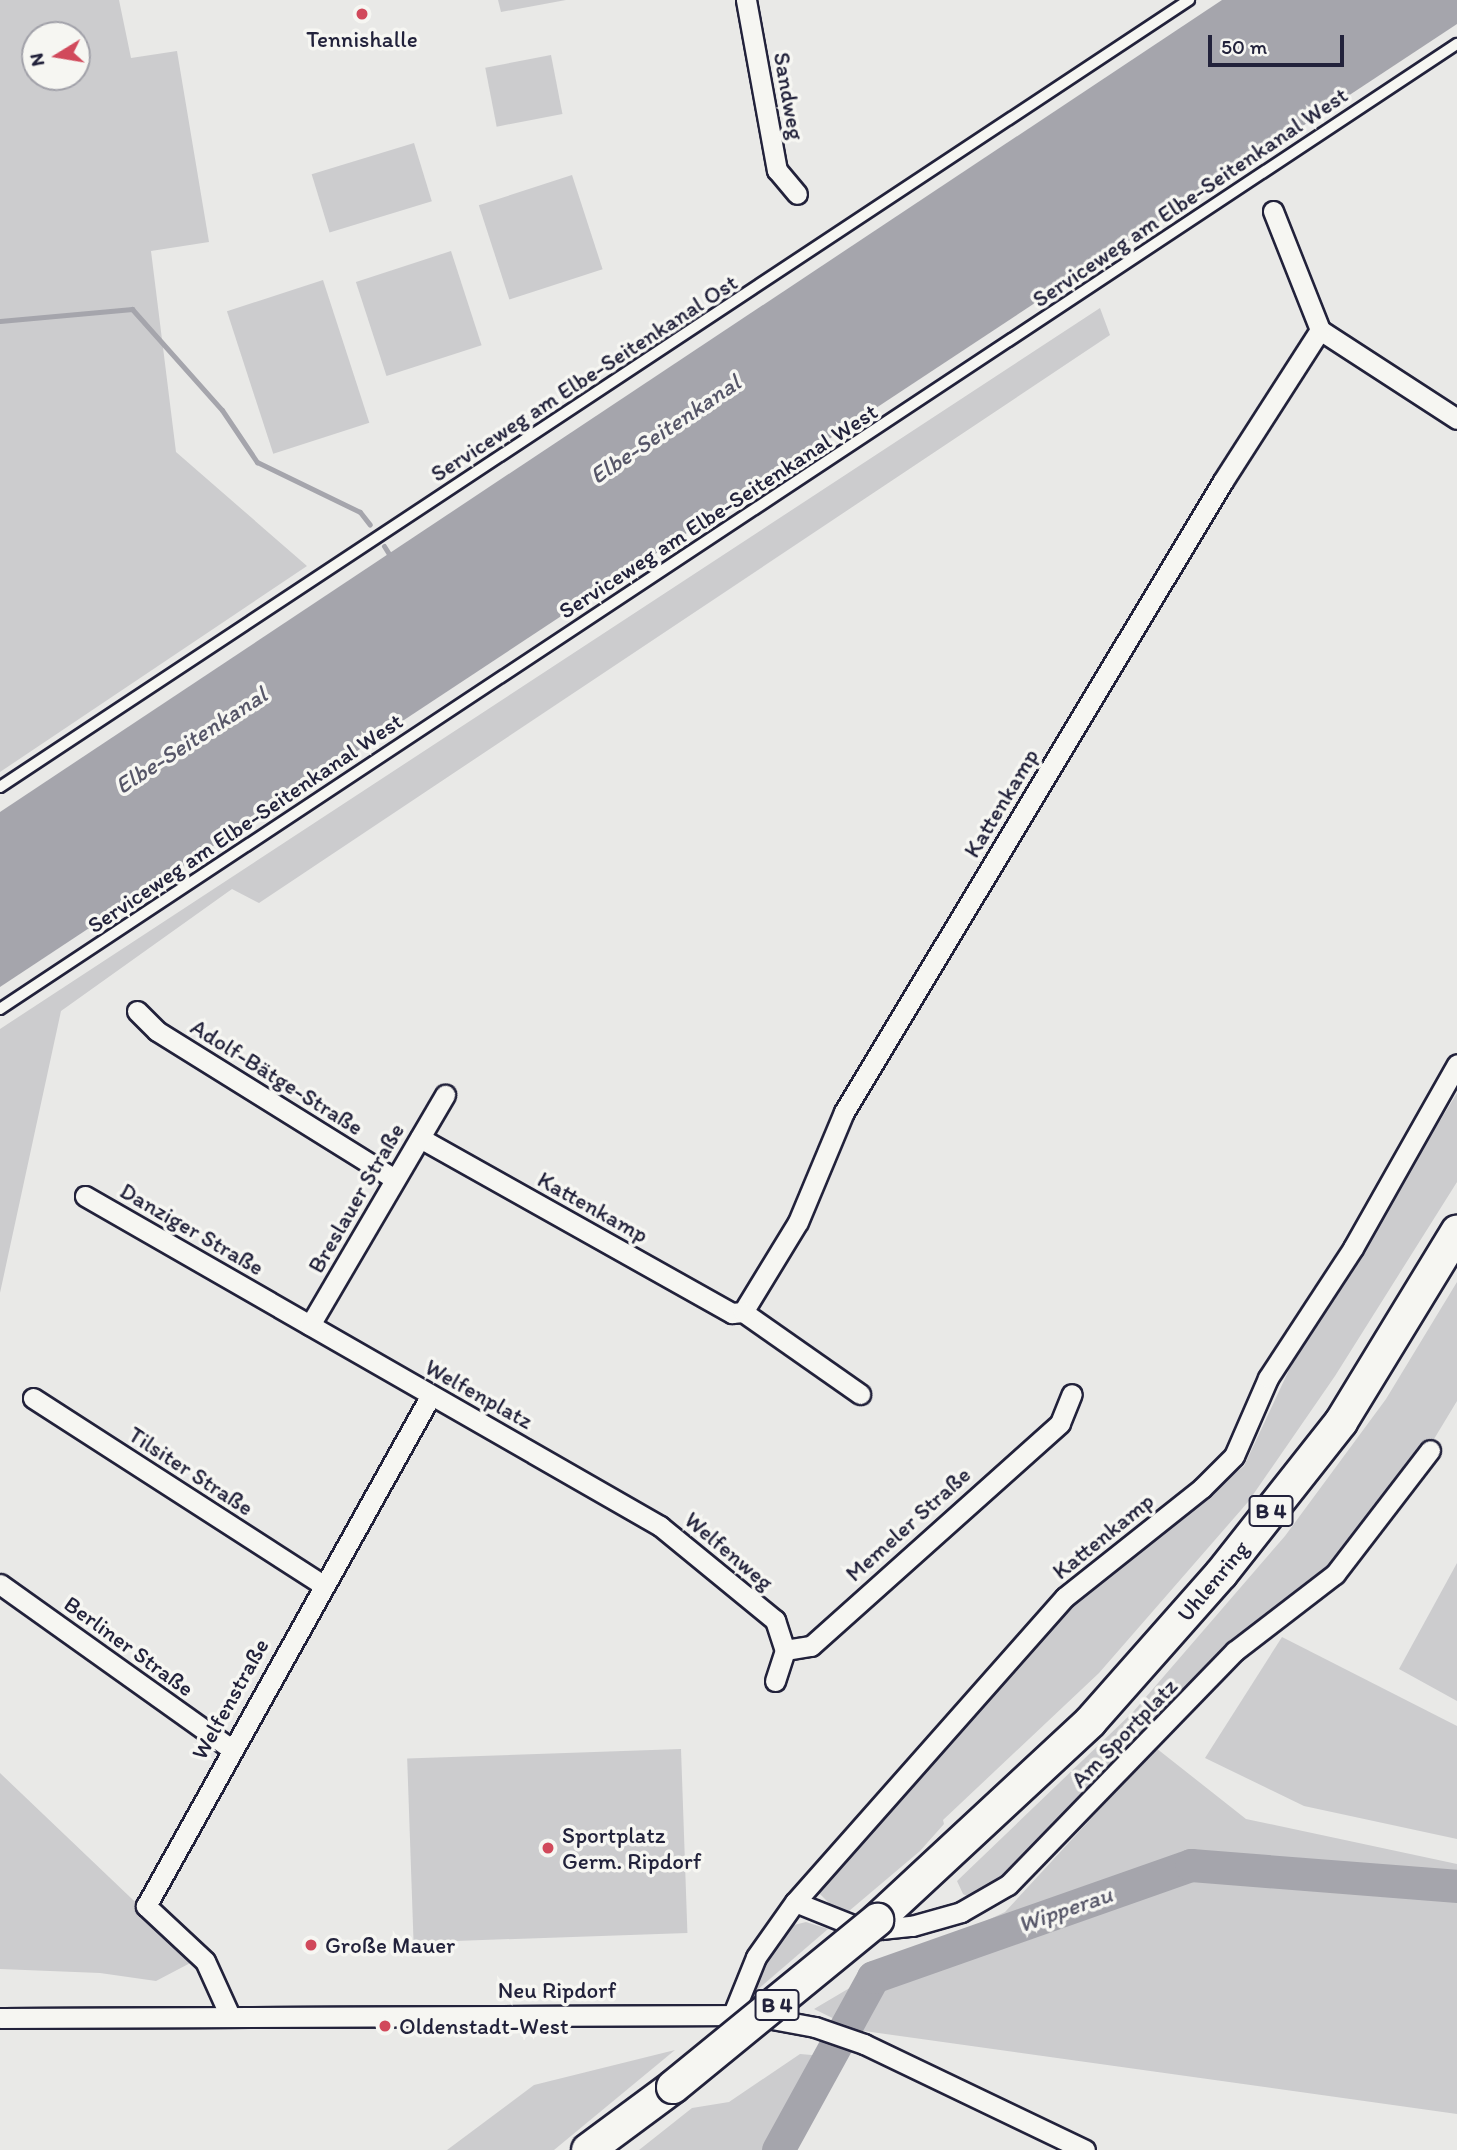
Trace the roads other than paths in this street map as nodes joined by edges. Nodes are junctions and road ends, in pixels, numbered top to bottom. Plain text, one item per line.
1 (746, 0) edge
2 (1189, 0) edge
3 (1457, 44) edge
4 (797, 194) dead end
5 (1273, 211) dead end
6 (1320, 330) junction
7 (1457, 419) edge
8 (0, 787) edge
9 (0, 1009) edge
10 (137, 1011) dead end
11 (1457, 1064) edge
12 (445, 1095) dead end
13 (419, 1138) junction
14 (396, 1179) junction
15 (85, 1196) dead end
16 (1457, 1232) edge
17 (743, 1312) junction
18 (310, 1325) junction
19 (860, 1394) dead end
20 (1072, 1394) dead end
21 (431, 1395) junction
22 (33, 1398) dead end
23 (1430, 1450) dead end
24 (625, 1504) joint
25 (0, 1584) edge
26 (323, 1585) junction
27 (785, 1650) junction
28 (775, 1681) dead end
29 (230, 1748) junction
30 (795, 1902) junction
31 (733, 2014) junction
32 (230, 2016) junction
33 (0, 2018) edge
34 (588, 2150) edge
35 (1085, 2150) edge

1 - 4 street, Sandweg
2 - 8 lane, Serviceweg am Elbe-Seitenkanal Ost
3 - 9 lane, Serviceweg am Elbe-Seitenkanal West
5 - 6 street
6 - 7 street
6 - 17 street, Kattenkamp
10 - 14 street, Adolf-Bätge-Straße
11 - 30 street, Kattenkamp
12 - 13 street, Breslauer Straße
13 - 14 street, Breslauer Straße
13 - 17 street, Kattenkamp
14 - 18 street, Breslauer Straße
15 - 18 street, Danziger Straße
16 - 34 highway, Uhlenring / B 4, bridge
17 - 19 street, Kattenkamp
18 - 21 street, Welfenplatz
20 - 27 street, Memeler Straße
21 - 24 street, Welfenplatz
21 - 26 street, Welfenstraße
22 - 26 street, Tilsiter Straße
23 - 30 street, Am Sportplatz
24 - 27 street, Welfenweg
25 - 29 street, Berliner Straße
26 - 29 street, Welfenstraße
27 - 28 street
29 - 32 street, Welfenstraße
30 - 31 street, Kattenkamp
31 - 32 street, Neu Ripdorf
31 - 35 street, Neu Ripdorf
32 - 33 street, Neu Ripdorf

